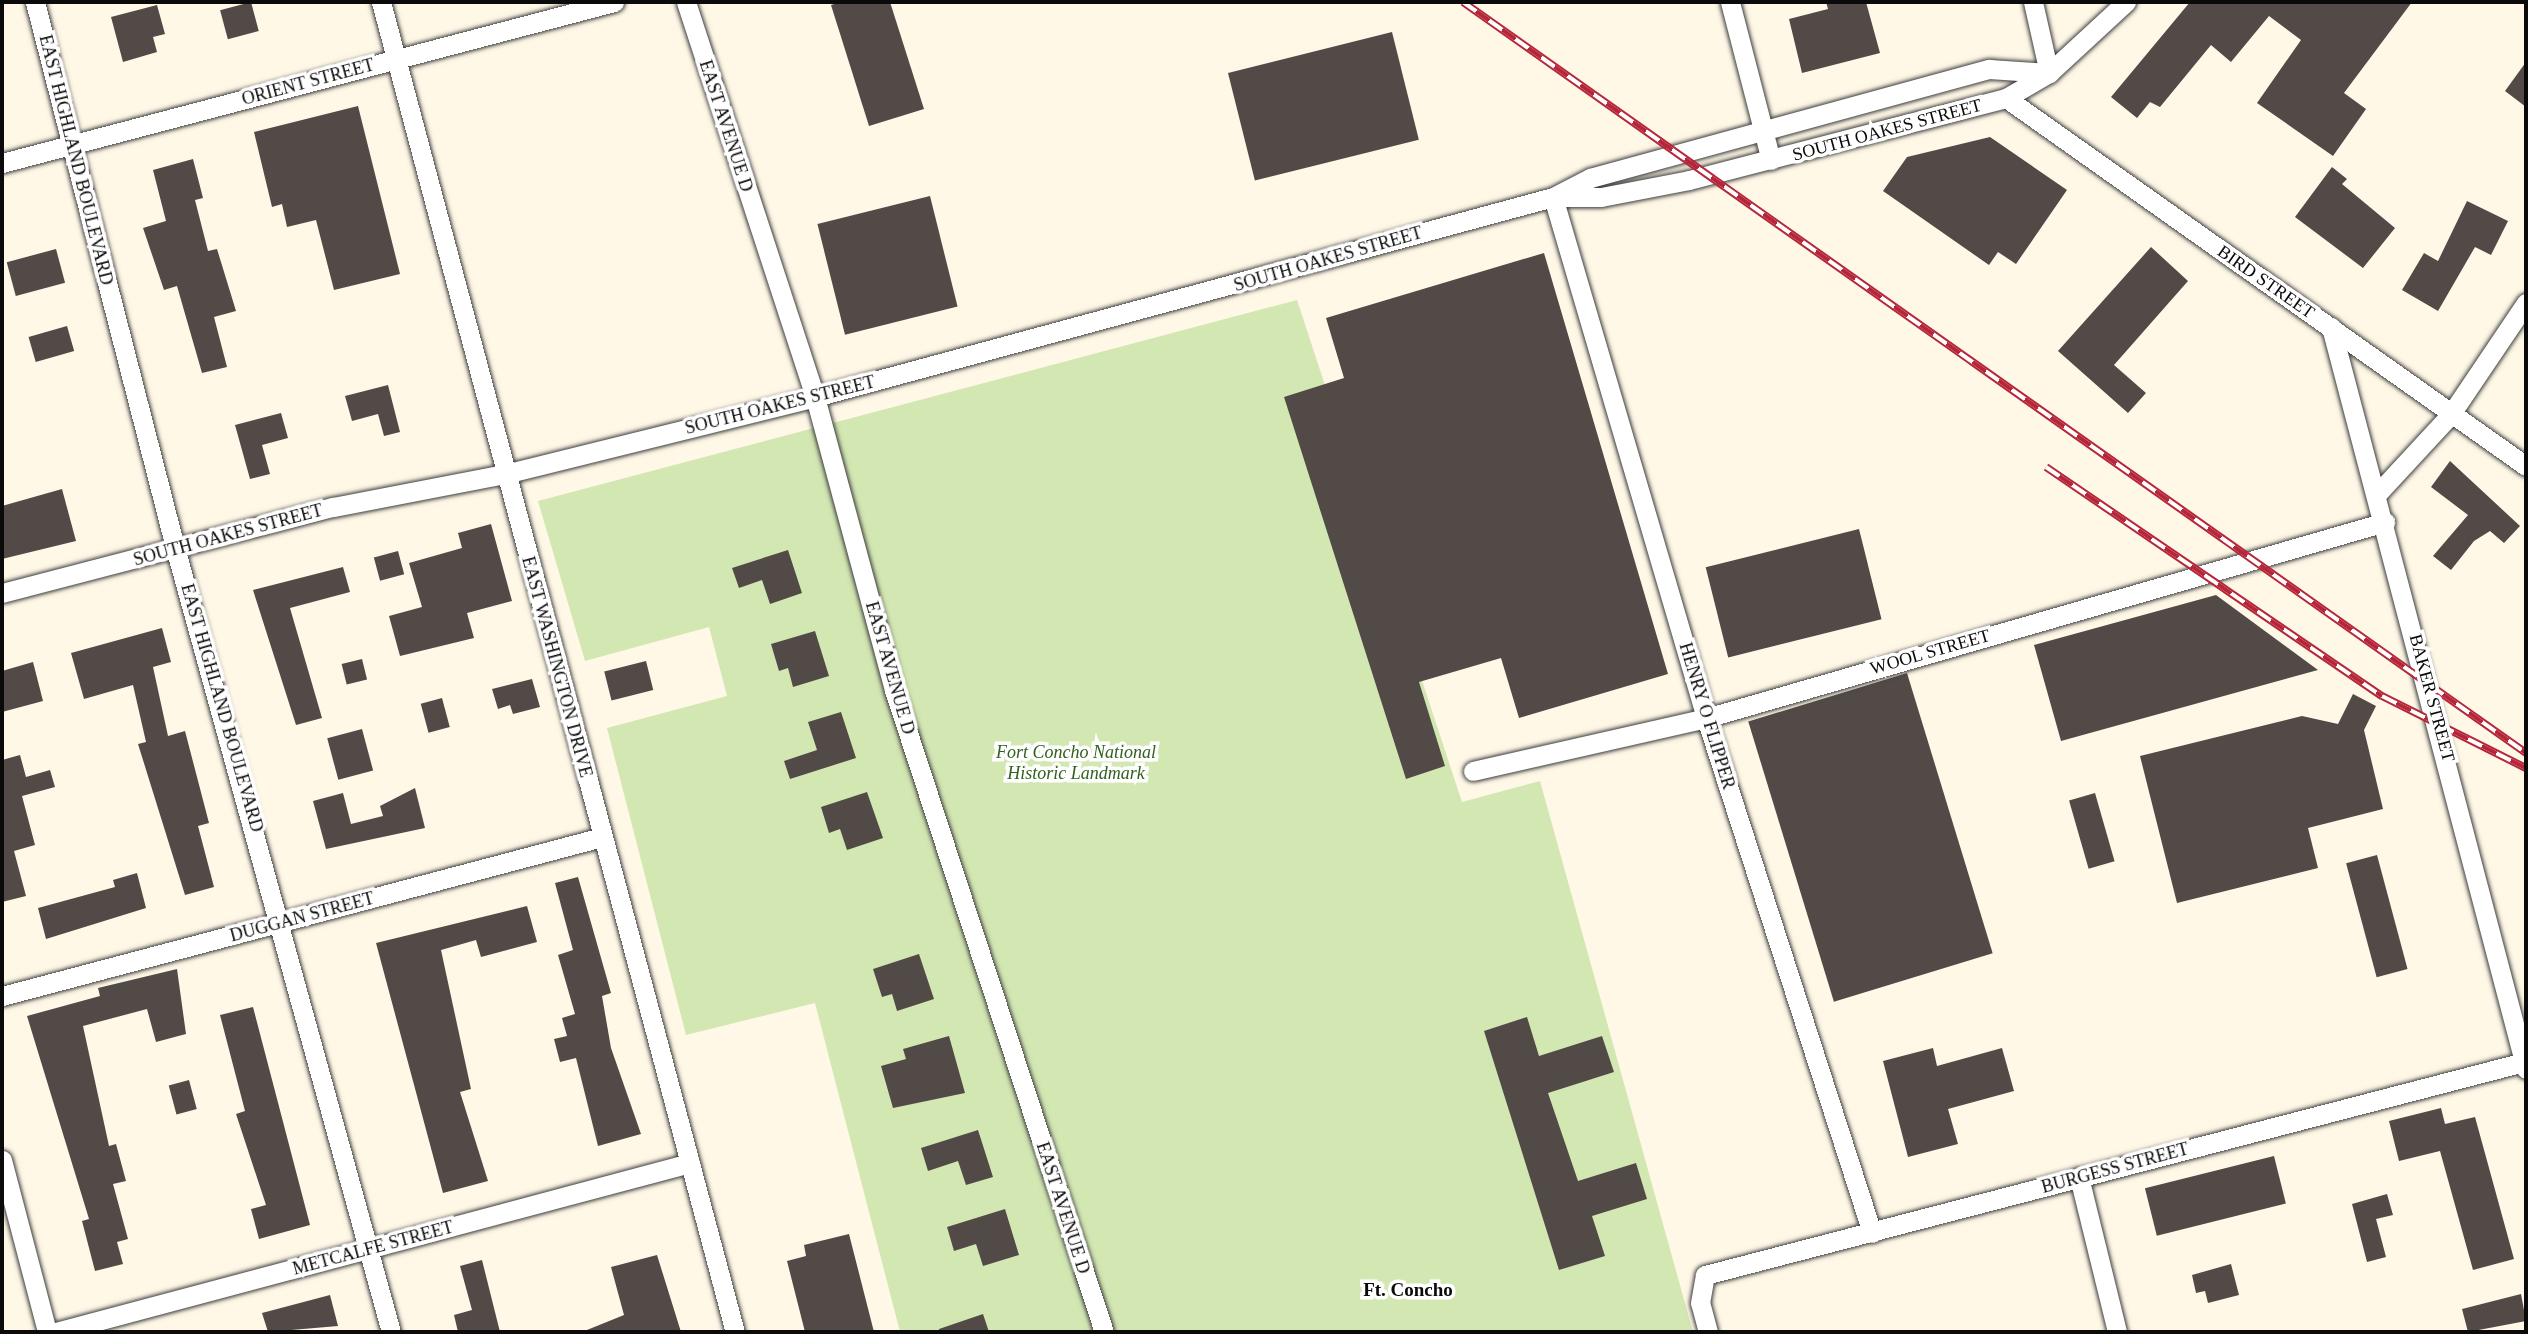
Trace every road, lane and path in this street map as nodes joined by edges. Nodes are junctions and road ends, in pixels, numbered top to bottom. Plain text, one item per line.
1 (35, 2) edge
2 (381, 2) edge
3 (614, 2) edge
4 (686, 2) edge
5 (1731, 2) edge
6 (2033, 2) edge
7 (2126, 2) edge
8 (396, 59) junction
9 (2049, 73) junction
10 (2006, 98) junction
11 (1763, 131) junction
12 (72, 144) junction
13 (1771, 160) junction
14 (2, 163) edge
15 (1553, 197) junction
16 (2526, 303) edge
17 (2330, 327) junction
18 (815, 397) junction
19 (2451, 414) junction
20 (2526, 466) edge
21 (505, 474) junction
22 (2377, 494) junction
23 (2385, 522) junction
24 (176, 551) junction
25 (2, 593) edge
26 (1706, 718) junction
27 (1473, 771) dead end
28 (602, 837) junction
29 (283, 923) junction
30 (2, 996) edge
31 (2525, 1065) edge
32 (2, 1160) edge
33 (690, 1163) junction
34 (2079, 1177) junction
35 (1872, 1233) junction
36 (368, 1249) junction
37 (47, 1332) edge
38 (56, 1332) edge
39 (391, 1332) edge
40 (736, 1332) edge
41 (1104, 1332) edge
42 (1707, 1332) edge
43 (2117, 1332) edge

1 - 12 street, EAST HIGHLAND BOULEVARD
2 - 8 street, EAST WASHINGTON DRIVE
3 - 8 street, ORIENT STREET
4 - 18 street, EAST AVENUE D
5 - 11 street
6 - 9 street
7 - 9 street, SOUTH OAKES STREET
8 - 12 street, ORIENT STREET
8 - 21 street, EAST WASHINGTON DRIVE
9 - 10 street, SOUTH OAKES STREET
9 - 11 street, SOUTH OAKES STREET
10 - 13 street, SOUTH OAKES STREET
10 - 17 street, BIRD STREET
11 - 13 street
11 - 15 street, SOUTH OAKES STREET
12 - 14 street, ORIENT STREET
12 - 24 street, EAST HIGHLAND BOULEVARD
13 - 15 street, SOUTH OAKES STREET
15 - 18 street, SOUTH OAKES STREET
15 - 26 street, HENRY O FLIPPER
16 - 19 street
17 - 19 street, BIRD STREET
17 - 22 street, BAKER STREET
18 - 21 street, SOUTH OAKES STREET
18 - 41 street, EAST AVENUE D
19 - 20 street, BIRD STREET
19 - 22 street
21 - 24 street, SOUTH OAKES STREET
21 - 28 street, EAST WASHINGTON DRIVE
22 - 23 street, BAKER STREET
23 - 26 street, WOOL STREET
23 - 31 street, BAKER STREET
24 - 25 street, SOUTH OAKES STREET
24 - 29 street, EAST HIGHLAND BOULEVARD
26 - 27 street, WOOL STREET
26 - 35 street, HENRY O FLIPPER
28 - 29 street, DUGGAN STREET
28 - 33 street, EAST WASHINGTON DRIVE
29 - 30 street, DUGGAN STREET
29 - 36 street, EAST HIGHLAND BOULEVARD
31 - 34 street, BURGESS STREET
32 - 37 street
33 - 36 street, METCALFE STREET
33 - 40 street, EAST WASHINGTON DRIVE
34 - 35 street, BURGESS STREET
34 - 43 street
35 - 42 street, BURGESS STREET
36 - 38 street, METCALFE STREET
36 - 39 street, EAST HIGHLAND BOULEVARD

